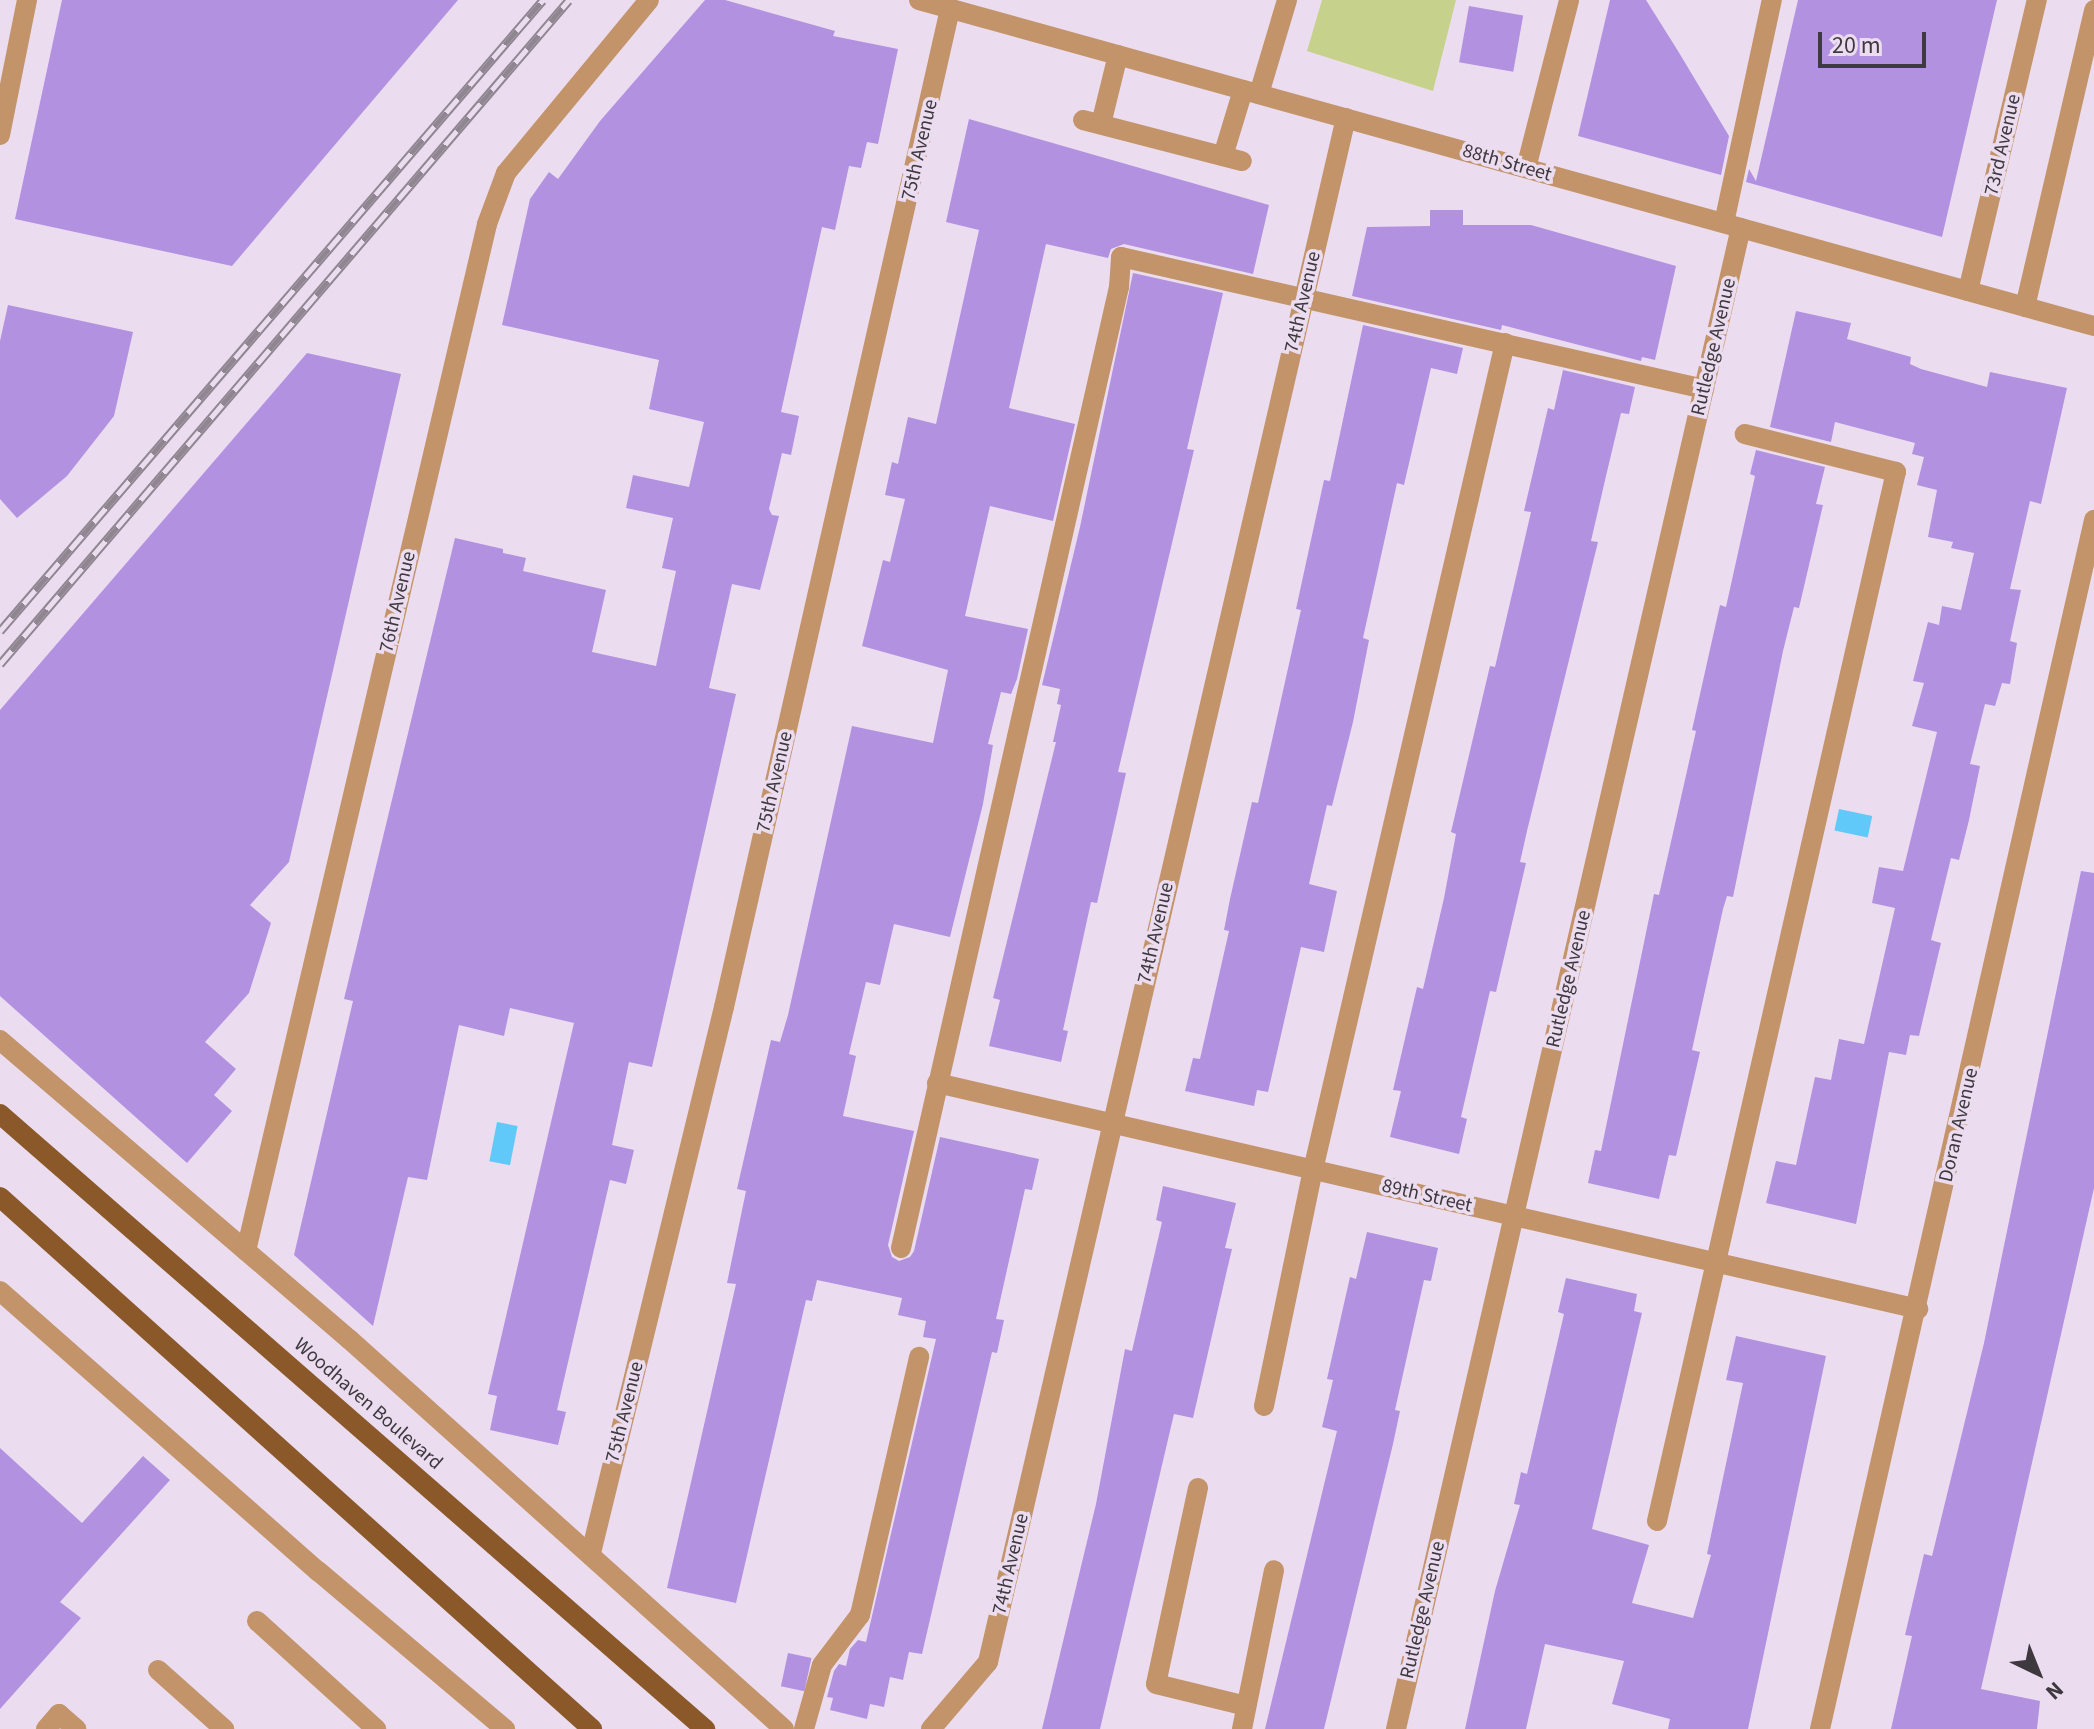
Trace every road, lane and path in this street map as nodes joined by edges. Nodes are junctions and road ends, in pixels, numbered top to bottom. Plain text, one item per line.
1 (27, 0) edge
2 (649, 0) edge
3 (919, 0) edge
4 (1287, 0) edge
5 (1569, 0) edge
6 (1772, 0) edge
7 (2037, 0) edge
8 (950, 9) junction
9 (2094, 10) edge
10 (1118, 55) junction
11 (1251, 92) junction
12 (1346, 118) junction
13 (0, 135) edge
14 (1526, 168) junction
15 (1732, 226) junction
16 (1968, 291) junction
17 (1304, 298) junction
18 (2025, 307) junction
19 (2094, 326) edge
20 (1505, 343) junction
21 (1704, 389) junction
22 (1745, 434) dead end
23 (2094, 520) edge
24 (0, 1040) edge
25 (937, 1083) junction
26 (0, 1114) edge
27 (1111, 1124) junction
28 (1313, 1170) junction
29 (0, 1197) edge
30 (1515, 1216) junction
31 (901, 1248) dead end
32 (246, 1251) junction
33 (1715, 1262) junction
34 (0, 1291) edge
35 (1918, 1309) junction
36 (919, 1357) dead end
37 (1264, 1406) dead end
38 (1198, 1488) dead end
39 (1657, 1521) dead end
40 (591, 1553) junction
41 (1274, 1570) dead end
42 (257, 1621) dead end
43 (158, 1670) dead end
44 (1246, 1706) junction
45 (46, 1729) edge
46 (76, 1729) edge
47 (224, 1729) edge
48 (376, 1729) edge
49 (505, 1729) edge
50 (592, 1729) edge
51 (705, 1729) edge
52 (784, 1729) edge
53 (804, 1729) edge
54 (931, 1729) edge
55 (1242, 1729) edge
56 (1396, 1729) edge
57 (1820, 1729) edge

1 - 13 street
2 - 32 street, 76th Avenue
3 - 8 street, 88th Street
4 - 11 street
5 - 14 street
6 - 15 street, Rutledge Avenue
7 - 16 street, 73rd Avenue
8 - 10 street, 88th Street
8 - 40 street, 75th Avenue
9 - 18 street
10 - 11 street, 88th Street
10 - 11 street
11 - 12 street, 88th Street
12 - 14 street, 88th Street
12 - 17 street, 74th Avenue
14 - 15 street, 88th Street
15 - 16 street, 88th Street
15 - 21 street, Rutledge Avenue
16 - 18 street, 88th Street
17 - 20 street
17 - 25 street
17 - 27 street, 74th Avenue
18 - 19 street, 88th Street
20 - 21 street
20 - 28 street
21 - 30 street, Rutledge Avenue
22 - 33 street
23 - 35 street, Doran Avenue
24 - 32 street
25 - 27 street, 89th Street
25 - 31 street
26 - 51 main road, Woodhaven Boulevard
27 - 28 street, 89th Street
27 - 54 street, 74th Avenue
28 - 30 street, 89th Street
28 - 37 street
29 - 50 main road
30 - 33 street, 89th Street
30 - 56 street, Rutledge Avenue
32 - 40 street
33 - 35 street, 89th Street
33 - 39 street
34 - 49 street
35 - 57 street, Doran Avenue
36 - 53 street
38 - 44 street
40 - 52 street
41 - 44 street
42 - 48 street
43 - 47 street
44 - 55 street
45 - 46 street

